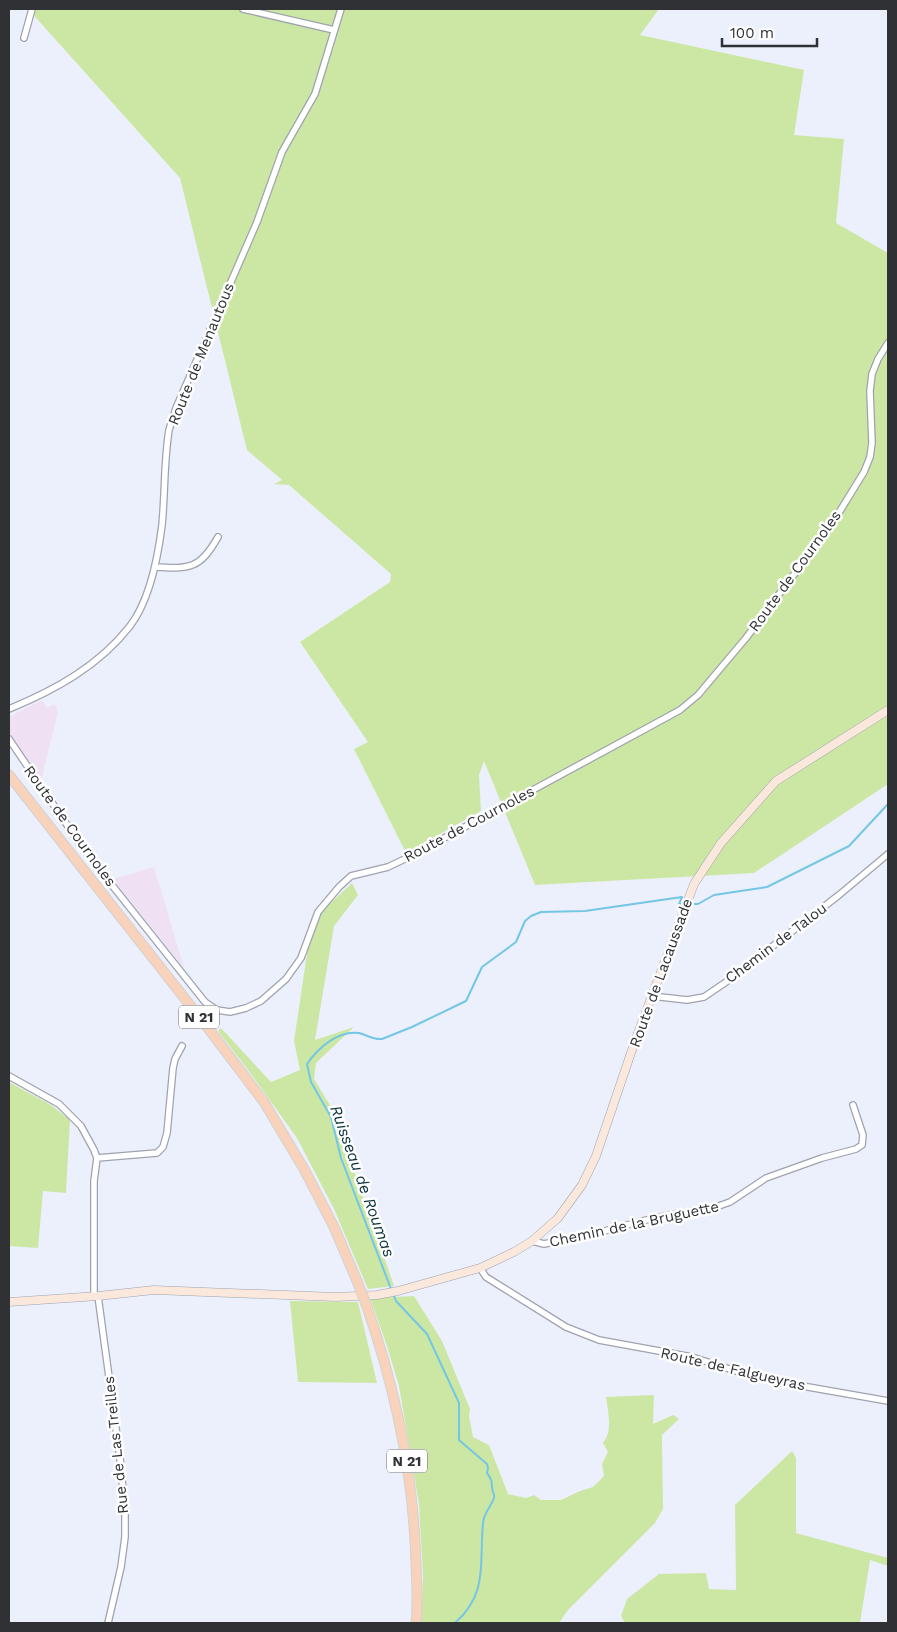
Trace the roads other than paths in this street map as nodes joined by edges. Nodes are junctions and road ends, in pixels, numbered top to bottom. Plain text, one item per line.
1 (32, 9) edge
2 (244, 9) edge
3 (341, 9) edge
4 (334, 30) junction
5 (24, 38) dead end
6 (888, 343) edge
7 (218, 537) dead end
8 (155, 567) junction
9 (9, 709) edge
10 (888, 710) edge
11 (9, 739) edge
12 (9, 775) edge
13 (888, 854) edge
14 (652, 996) junction
15 (182, 1046) dead end
16 (9, 1076) edge
17 (853, 1105) dead end
18 (97, 1158) junction
19 (532, 1241) junction
20 (480, 1268) junction
21 (96, 1296) junction
22 (9, 1302) edge
23 (888, 1401) edge
24 (108, 1623) edge
25 (416, 1623) edge

1 - 5 street
2 - 4 street
3 - 4 street, Route de Menautous
4 - 8 street, Route de Menautous
6 - 11 street, Route de Cournoles
7 - 8 street
8 - 9 street, Route de Menautous
10 - 14 street, Route de Lacaussade
12 - 25 main road, N 21, bridge
13 - 14 street, Chemin de Talou
14 - 19 street, Route de Lacaussade
15 - 18 street
16 - 18 street
17 - 19 street, Chemin de la Bruguette
18 - 21 street, Rue de Las Treilles
19 - 20 street, Route de Lacaussade
20 - 21 street, Route de Lacaussade
20 - 23 street, Route de Falgueyras
21 - 22 street, Route de Lacaussade
21 - 24 street, Rue de Las Treilles

